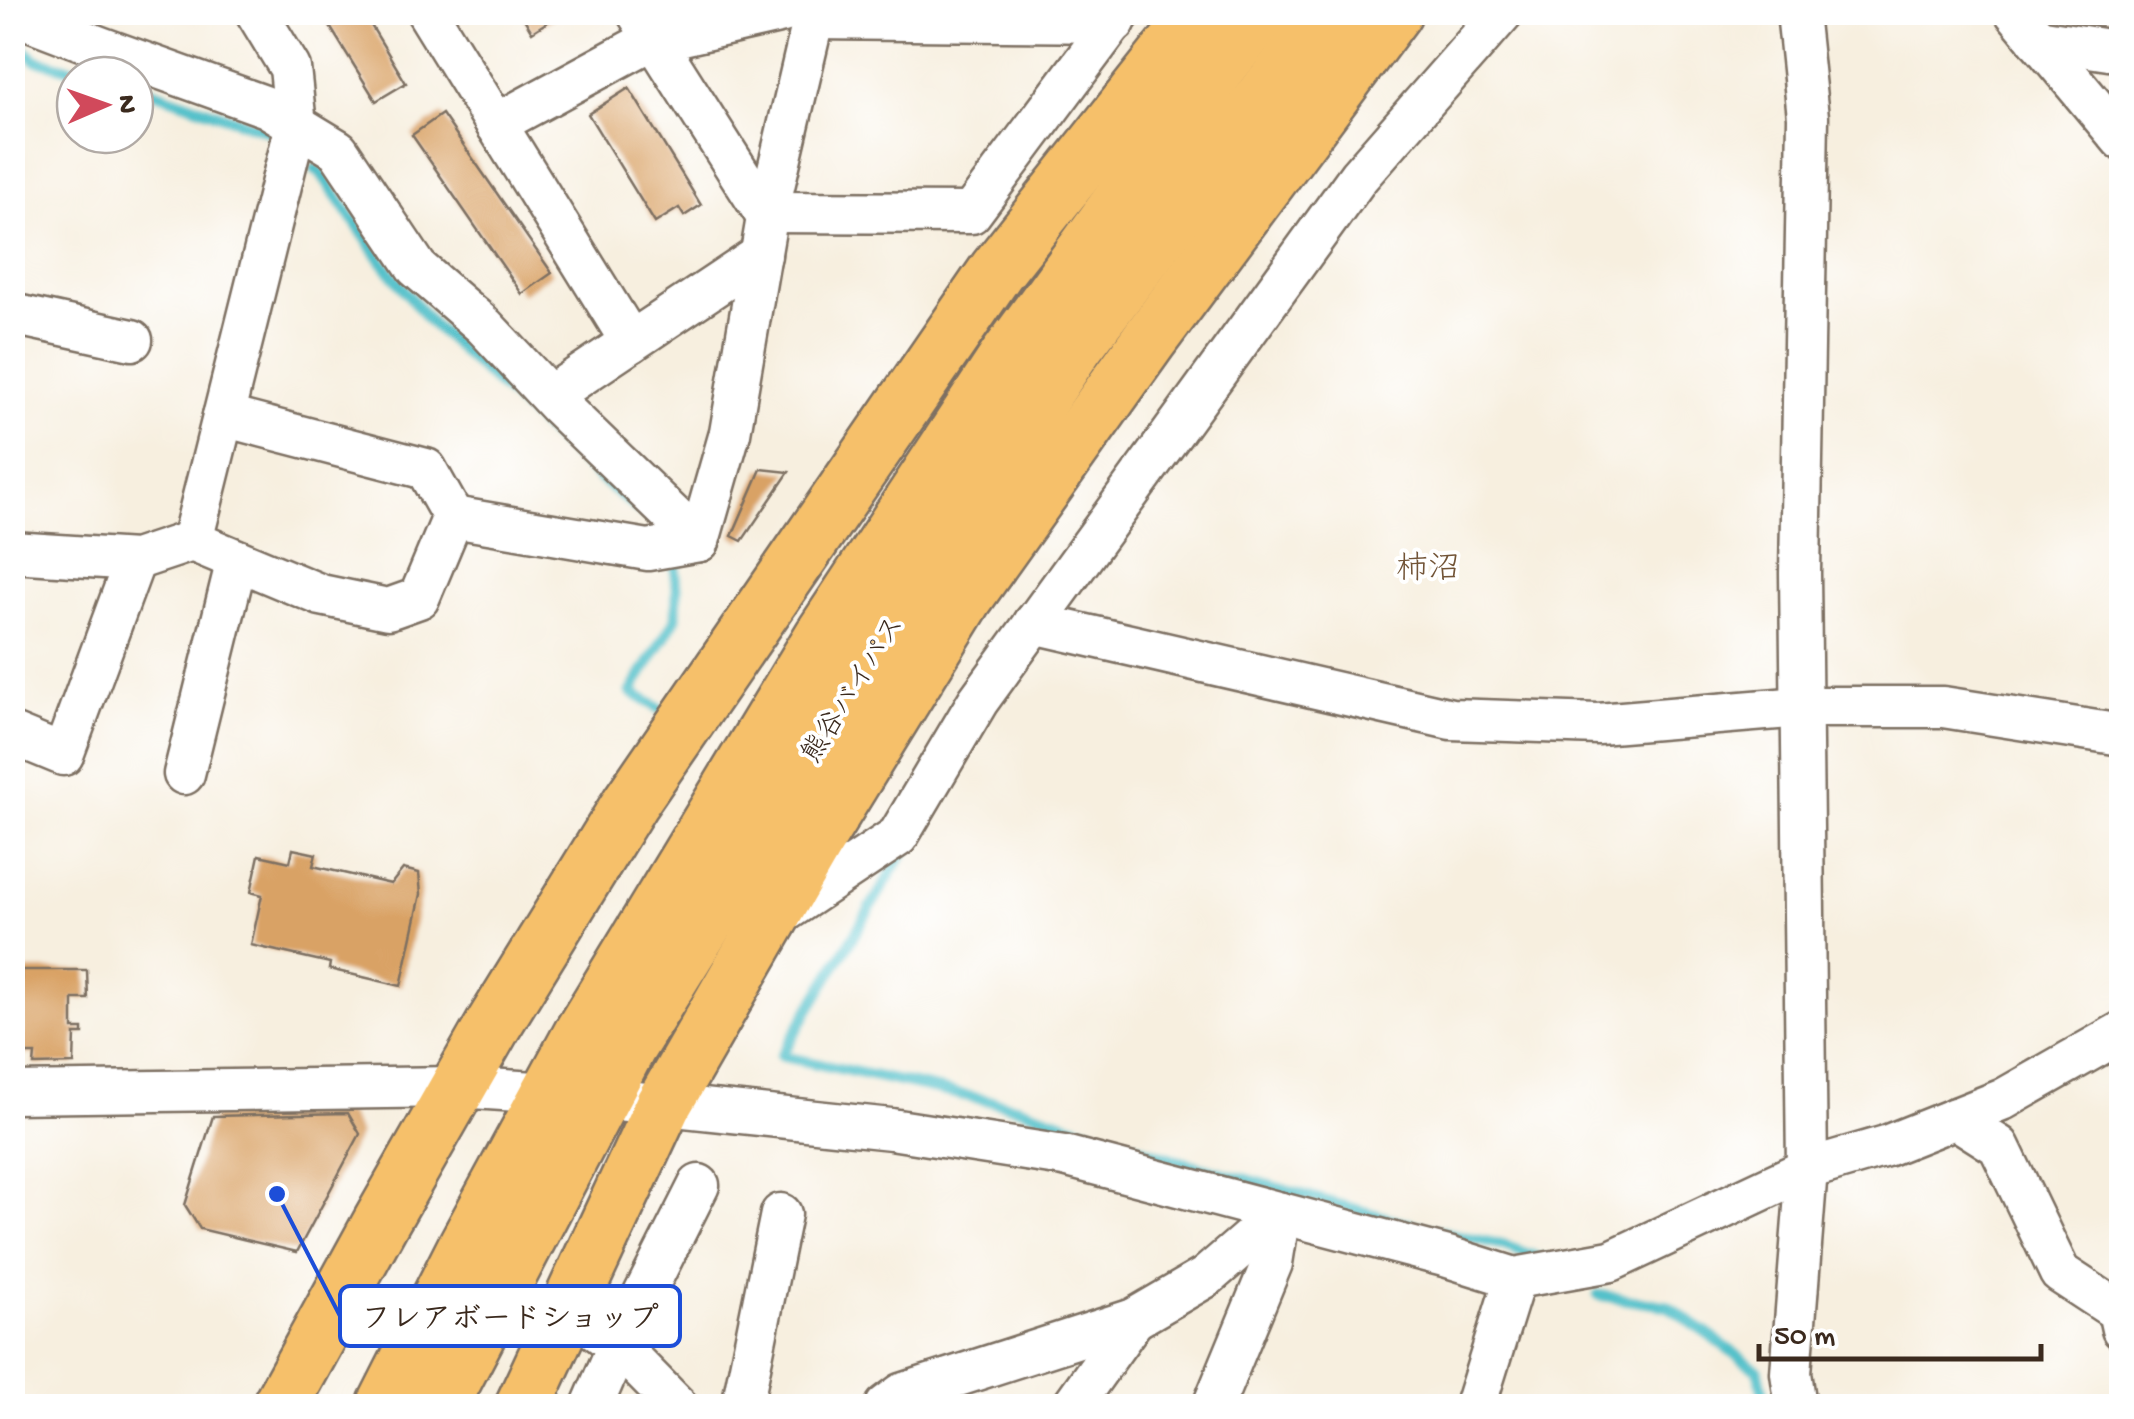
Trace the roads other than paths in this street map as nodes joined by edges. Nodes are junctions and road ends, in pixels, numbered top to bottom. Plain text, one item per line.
1 (18, 12) edge
2 (100, 12) edge
3 (256, 12) edge
4 (428, 12) edge
5 (1201, 12) edge
6 (1262, 12) edge
7 (1329, 12) edge
8 (1394, 12) edge
9 (1502, 12) edge
10 (1797, 12) edge
11 (804, 14) edge
12 (1118, 17) edge
13 (2023, 20) edge
14 (645, 26) edge
15 (2122, 52) edge
16 (123, 55) edge
17 (127, 55) edge
18 (155, 67) edge
19 (296, 124) junction
20 (496, 124) junction
21 (2122, 140) edge
22 (765, 228) junction
23 (12, 314) edge
24 (132, 340) dead end
25 (631, 342) junction
26 (550, 396) junction
27 (223, 416) junction
28 (454, 516) junction
29 (192, 541) junction
30 (697, 541) junction
31 (12, 552) edge
32 (134, 560) junction
33 (238, 560) junction
34 (1034, 624) junction
35 (1801, 707) junction
36 (12, 734) edge
37 (2122, 735) edge
38 (184, 774) dead end
39 (768, 922) junction
40 (2122, 1032) edge
41 (457, 1087) junction
42 (12, 1093) edge
43 (576, 1096) junction
44 (663, 1105) junction
45 (1955, 1118) junction
46 (1807, 1169) junction
47 (699, 1185) dead end
48 (1280, 1213) junction
49 (781, 1214) dead end
50 (1514, 1278) junction
51 (2104, 1287) edge
52 (568, 1308) junction
53 (1134, 1319) junction
54 (2122, 1329) edge
55 (618, 1346) junction
56 (280, 1406) edge
57 (385, 1406) edge
58 (440, 1406) edge
59 (523, 1406) edge
60 (592, 1406) edge
61 (677, 1406) edge
62 (742, 1406) edge
63 (886, 1406) edge
64 (1072, 1406) edge
65 (1213, 1406) edge
66 (1475, 1406) edge
67 (1796, 1406) edge

1 - 16 street
2 - 17 street
3 - 19 street
4 - 20 street
5 - 41 highway
6 - 43 highway, 熊谷バイパス
7 - 43 highway, 熊谷バイパス
8 - 39 highway
9 - 34 street
10 - 35 street
11 - 12 street
11 - 14 street
11 - 22 street
12 - 22 street
13 - 15 street
13 - 21 street
14 - 20 street
14 - 22 street
18 - 19 street
19 - 26 street
19 - 27 street
20 - 25 street
22 - 25 street
22 - 30 street
23 - 24 street
25 - 26 street
26 - 30 street
27 - 28 street
27 - 29 street
28 - 30 street
28 - 33 street
29 - 32 street
29 - 33 street
31 - 32 street
32 - 36 street
33 - 38 street
34 - 35 street
34 - 39 street
35 - 37 street
35 - 46 street
39 - 44 highway
40 - 45 street
41 - 42 street
41 - 43 street
41 - 56 highway
43 - 44 street
43 - 57 highway, 熊谷バイパス
43 - 58 highway, 熊谷バイパス
44 - 48 street
44 - 52 highway
45 - 46 street
45 - 51 street
46 - 50 street
46 - 67 street
47 - 55 street
48 - 50 street
48 - 53 street
48 - 65 street
49 - 62 street
50 - 66 street
51 - 54 street
52 - 55 street
52 - 59 highway
53 - 63 street
53 - 64 street
55 - 60 street
55 - 61 street

